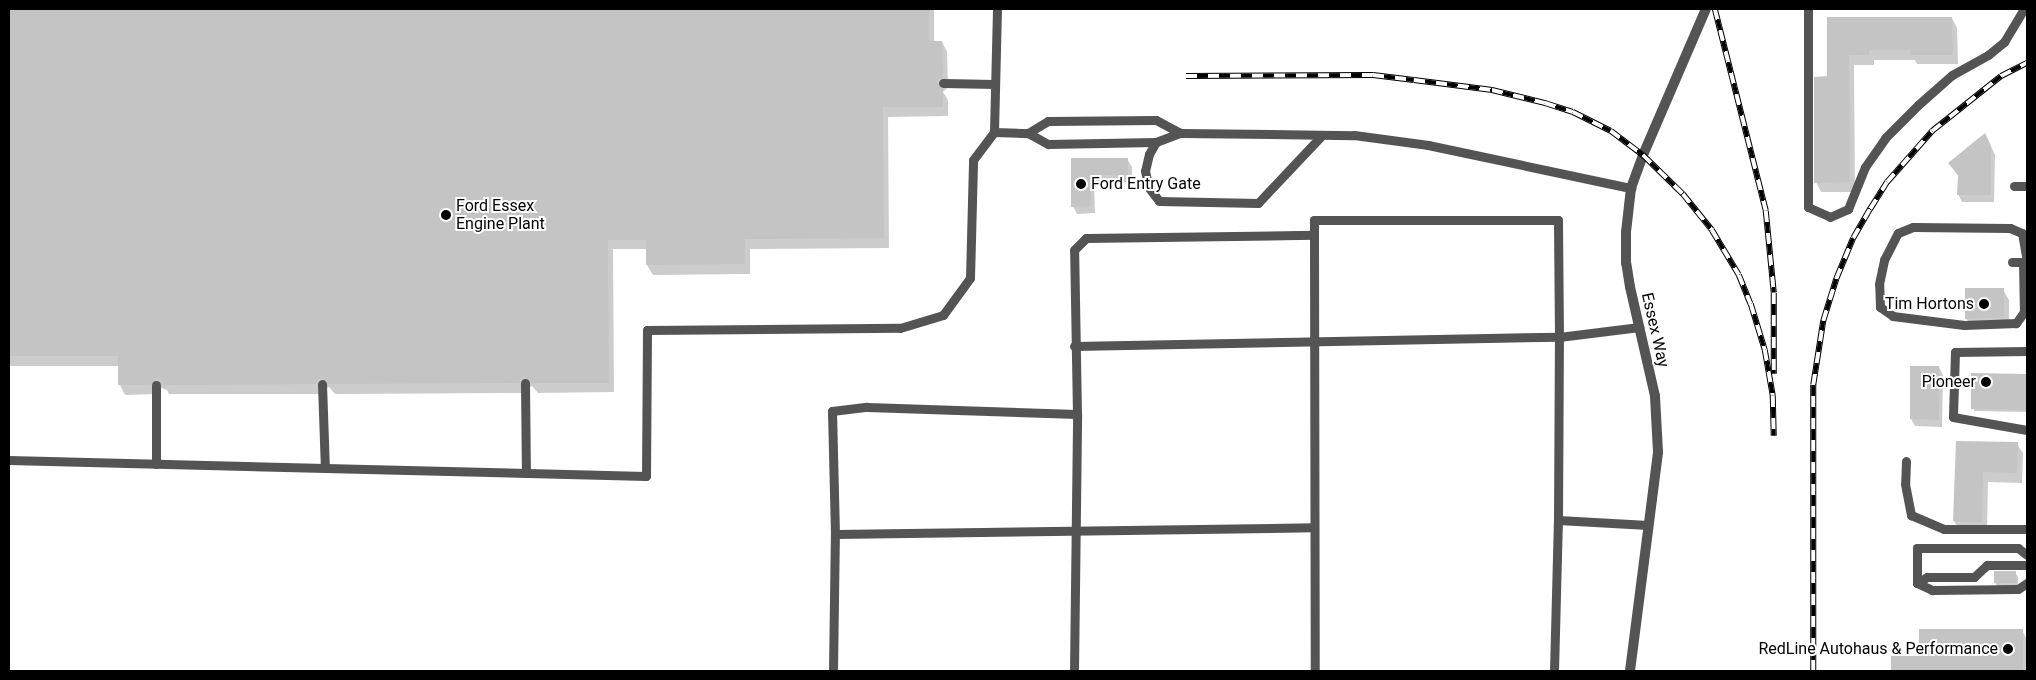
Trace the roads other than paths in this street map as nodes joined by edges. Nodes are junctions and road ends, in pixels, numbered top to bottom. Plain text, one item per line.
1 (997, 9) edge
2 (1706, 9) edge
3 (1808, 9) edge
4 (2024, 9) edge
5 (942, 83) dead end
6 (995, 84) junction
7 (994, 132) junction
8 (1028, 133) junction
9 (1180, 133) junction
10 (1322, 135) junction
11 (1156, 142) junction
12 (2014, 186) dead end
13 (2027, 186) edge
14 (1631, 188) junction
15 (1314, 235) junction
16 (2026, 261) edge
17 (2012, 262) dead end
18 (1639, 327) junction
19 (1559, 337) junction
20 (1314, 341) junction
21 (1074, 346) junction
22 (2027, 351) edge
23 (525, 383) dead end
24 (322, 384) dead end
25 (156, 385) dead end
26 (1076, 414) junction
27 (2027, 430) edge
28 (9, 460) edge
29 (1906, 460) dead end
30 (156, 464) junction
31 (325, 468) junction
32 (526, 473) junction
33 (1558, 520) junction
34 (1648, 525) junction
35 (1314, 527) junction
36 (2027, 529) edge
37 (1074, 531) junction
38 (835, 534) junction
39 (2027, 555) edge
40 (2027, 565) edge
41 (1917, 583) junction
42 (2027, 583) edge
43 (833, 671) edge
44 (1074, 671) edge
45 (1315, 671) edge
46 (1554, 671) edge
47 (1630, 671) edge

1 - 6 lane
2 - 14 street, Essex Way
3 - 4 lane
5 - 6 lane
6 - 7 lane
7 - 8 lane
7 - 32 lane
8 - 9 lane
8 - 11 lane
9 - 10 lane
9 - 11 lane
10 - 11 lane
10 - 14 lane
12 - 13 lane
14 - 18 street, Essex Way
15 - 19 lane
15 - 20 lane
15 - 21 lane
16 - 16 lane
16 - 17 lane
18 - 19 lane
18 - 34 street, Essex Way
19 - 20 lane
19 - 33 lane
20 - 21 lane
20 - 35 lane
21 - 26 lane
22 - 27 lane
23 - 32 lane
24 - 31 lane
25 - 30 lane
26 - 37 lane
26 - 38 lane
28 - 30 lane
29 - 36 lane
30 - 31 lane
31 - 32 lane
33 - 34 lane
33 - 46 lane
34 - 47 street, Essex Way
35 - 37 lane
35 - 45 lane
37 - 38 lane
37 - 44 lane
38 - 43 lane
39 - 41 lane
40 - 41 lane
41 - 42 lane

